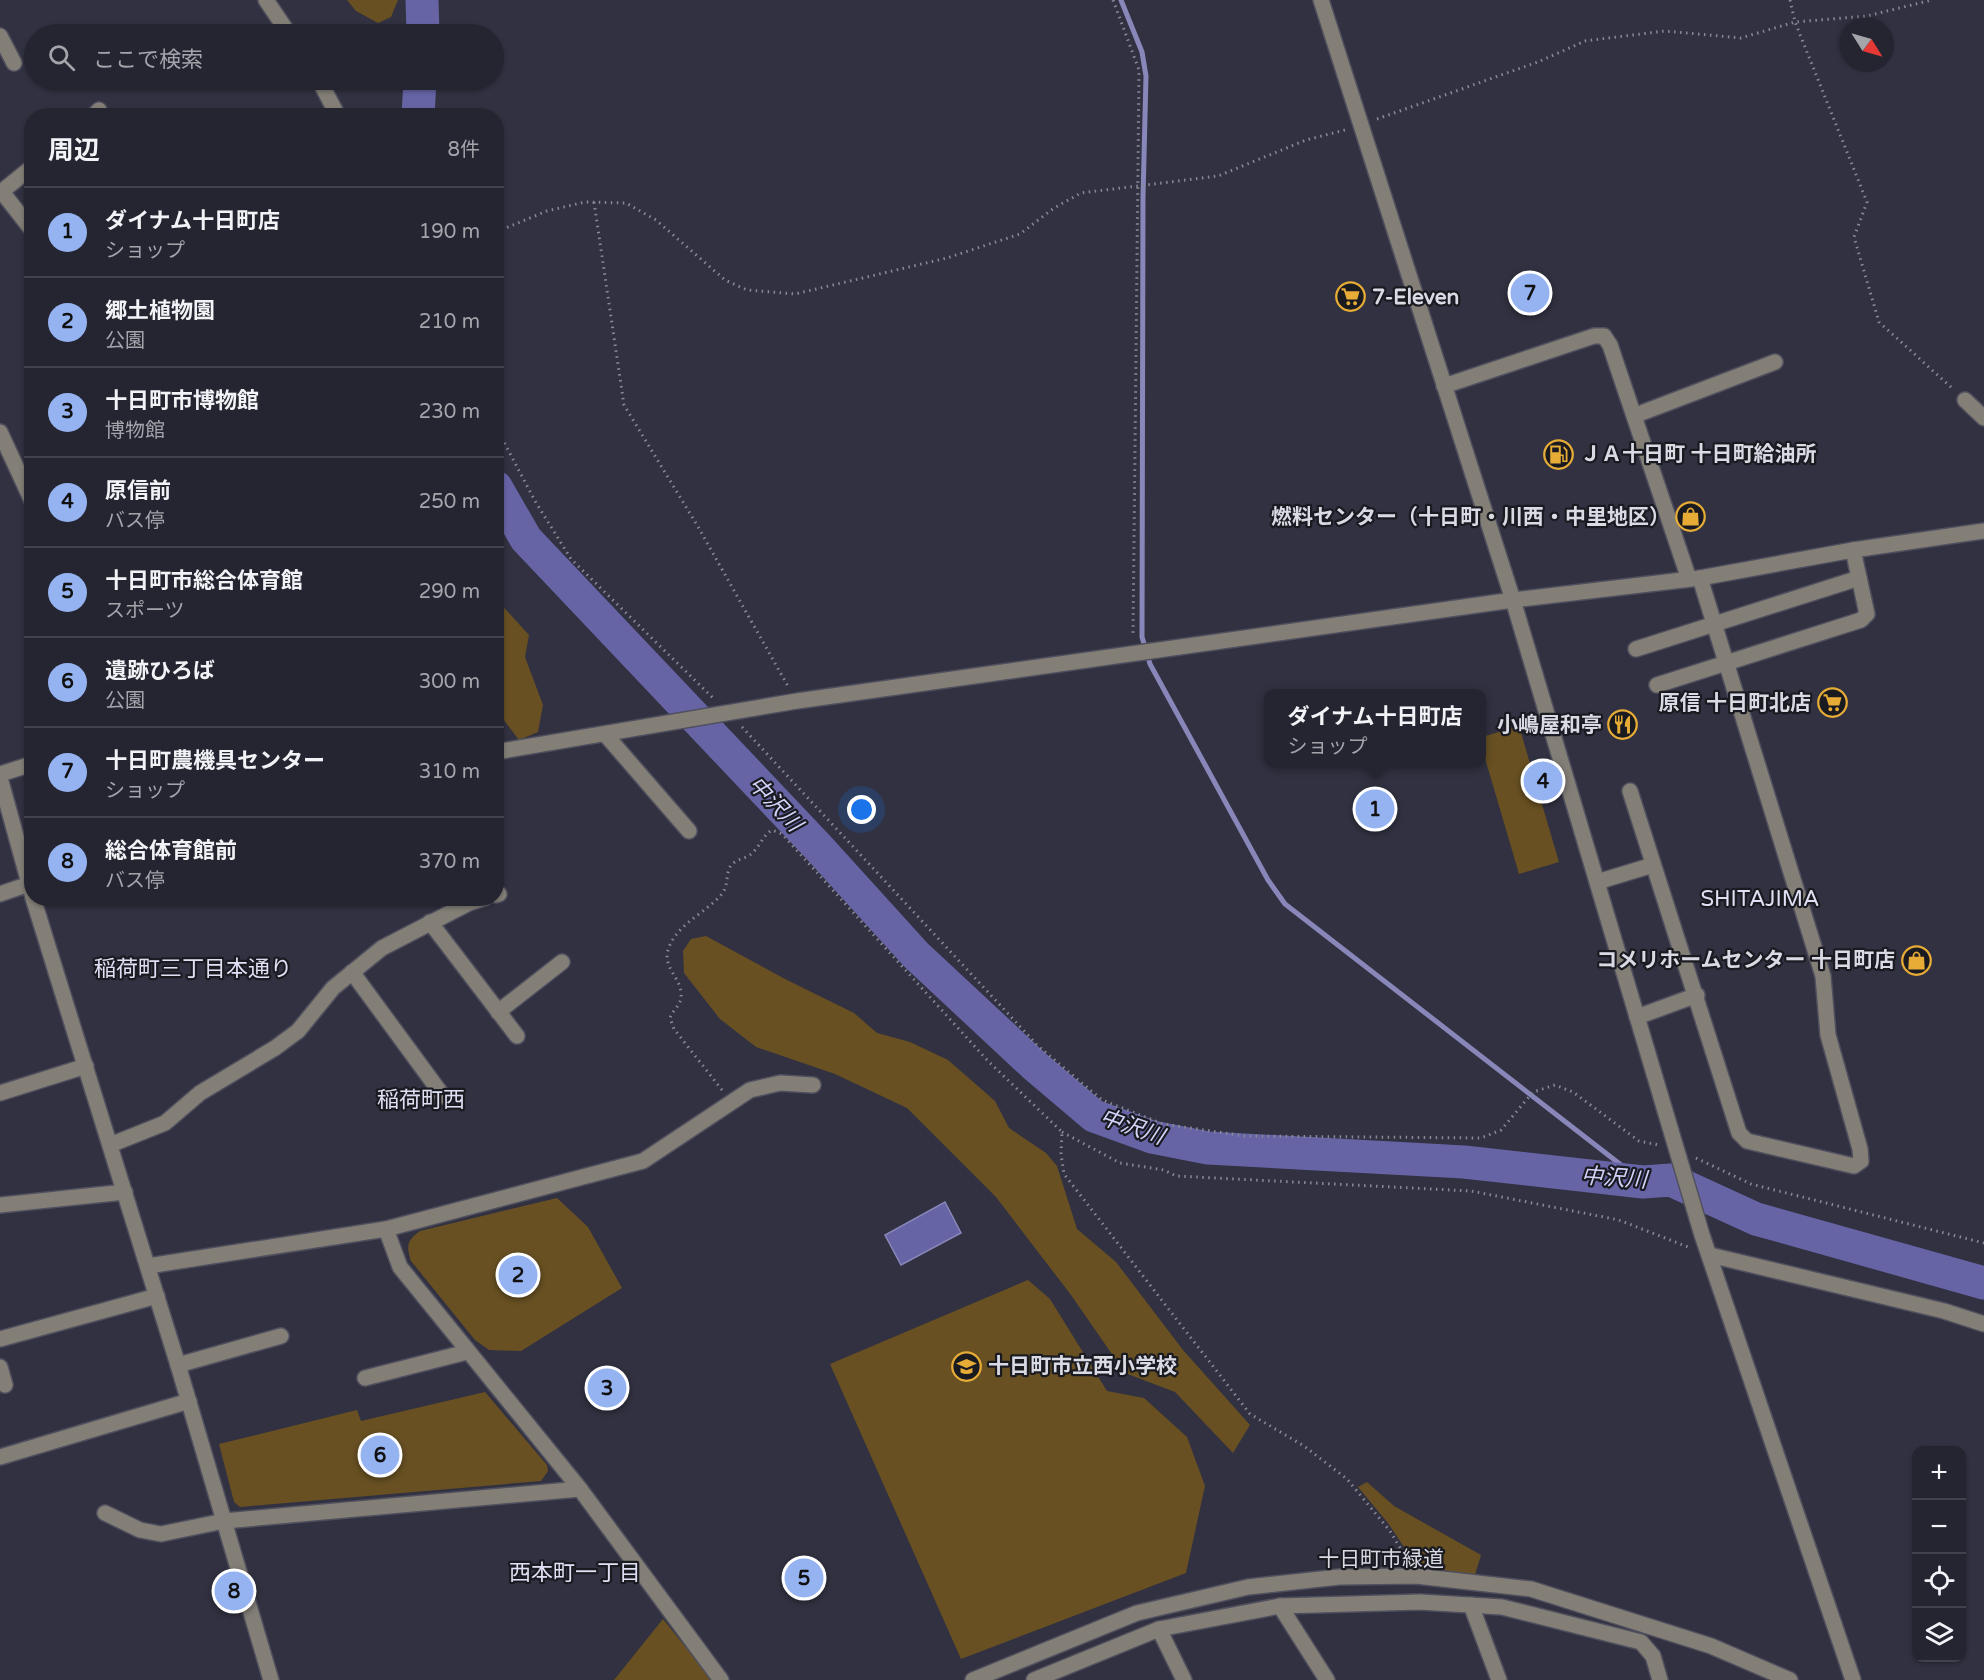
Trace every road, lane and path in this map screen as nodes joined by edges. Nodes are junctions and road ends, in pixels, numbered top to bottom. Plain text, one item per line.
1 (266, 0) edge
2 (1113, 0) edge
3 (1321, 0) edge
4 (1790, 0) edge
5 (1932, 0) edge
6 (1795, 22) junction
7 (282, 24) edge
8 (0, 36) edge
9 (14, 63) dead end
10 (324, 90) edge
11 (334, 108) edge
12 (1360, 126) junction
13 (24, 174) edge
14 (1138, 184) junction
15 (1, 193) edge
16 (594, 202) junction
17 (24, 220) edge
18 (504, 229) edge
19 (1775, 362) dead end
20 (1444, 386) junction
21 (1965, 400) joint
22 (1636, 415) junction
23 (1984, 418) edge
24 (0, 432) edge
25 (504, 442) edge
26 (24, 470) edge
27 (1984, 531) edge
28 (1852, 550) junction
29 (1694, 578) junction
30 (1859, 578) junction
31 (1513, 600) junction
32 (1713, 624) junction
33 (1636, 649) dead end
34 (1133, 654) junction
35 (1725, 664) junction
36 (1657, 685) dead end
37 (797, 701) junction
38 (723, 714) junction
39 (605, 734) junction
40 (504, 751) edge
41 (24, 767) edge
42 (0, 776) edge
43 (1630, 791) dead end
44 (689, 831) dead end
45 (24, 864) edge
46 (1653, 865) junction
47 (1597, 882) junction
48 (24, 891) edge
49 (0, 894) edge
50 (36, 906) edge
51 (458, 906) edge
52 (430, 922) junction
53 (562, 962) dead end
54 (352, 972) junction
55 (1697, 995) junction
56 (498, 1012) junction
57 (1637, 1017) junction
58 (517, 1036) dead end
59 (86, 1066) junction
60 (813, 1085) dead end
61 (0, 1093) edge
62 (443, 1096) dead end
63 (731, 1102) junction
64 (1062, 1132) junction
65 (110, 1145) junction
66 (1676, 1149) junction
67 (125, 1192) junction
68 (0, 1205) edge
69 (386, 1229) junction
70 (1984, 1243) edge
71 (1710, 1255) junction
72 (148, 1266) junction
73 (157, 1296) junction
74 (1984, 1324) edge
75 (281, 1336) dead end
76 (0, 1339) edge
77 (467, 1352) junction
78 (178, 1365) junction
79 (0, 1367) edge
80 (365, 1378) dead end
81 (6, 1385) dead end
82 (189, 1401) junction
83 (0, 1457) edge
84 (580, 1489) junction
85 (105, 1513) dead end
86 (224, 1521) junction
87 (1416, 1576) junction
88 (1471, 1605) junction
89 (1280, 1606) junction
90 (1159, 1629) junction
91 (1037, 1679) edge
92 (271, 1680) edge
93 (721, 1680) edge
94 (973, 1680) edge
95 (1184, 1680) edge
96 (1327, 1680) edge
97 (1499, 1680) edge
98 (1660, 1680) edge
99 (1790, 1680) edge
100 (1853, 1680) edge

1 - 7 street
2 - 14 path
3 - 12 street
4 - 6 path
5 - 6 path
6 - 12 path
6 - 21 path
8 - 9 street
10 - 11 street
12 - 14 path
12 - 20 street
13 - 15 street
14 - 16 path
14 - 34 path
15 - 17 street
16 - 18 path
16 - 37 path
19 - 22 street
20 - 22 street
20 - 31 street
21 - 23 street
22 - 29 street
24 - 26 street
25 - 38 path
27 - 28 street
28 - 29 street
28 - 30 street
29 - 31 street
29 - 32 street
30 - 32 street
30 - 35 street
31 - 34 street
31 - 47 street
32 - 33 street
32 - 35 street
34 - 37 street
35 - 36 street
35 - 55 street
37 - 38 street
38 - 39 street
38 - 66 path
39 - 40 street
39 - 44 street
41 - 42 street
42 - 45 street
43 - 46 street
46 - 47 street
46 - 55 street
47 - 57 street
48 - 49 street
50 - 59 street
51 - 52 street
52 - 54 street
52 - 56 street
53 - 56 street
54 - 62 street
54 - 65 street
55 - 57 street
56 - 58 street
57 - 66 street
59 - 61 street
59 - 65 street
60 - 63 street
63 - 64 path
63 - 69 street
64 - 71 path
64 - 87 path
65 - 67 street
66 - 70 path
66 - 71 street
67 - 68 street
67 - 72 street
69 - 72 street
69 - 77 street
71 - 74 street
71 - 100 street
72 - 73 street
73 - 76 street
73 - 78 street
75 - 78 street
77 - 80 street
77 - 84 street
78 - 82 street
79 - 81 street
82 - 83 street
82 - 86 street
84 - 86 street
84 - 93 street
85 - 86 street
86 - 92 street
87 - 94 street, 十日町市緑道
87 - 99 street, 十日町市緑道
88 - 89 street
88 - 97 street
88 - 98 street
89 - 90 street
89 - 96 street
90 - 91 street
90 - 95 street

